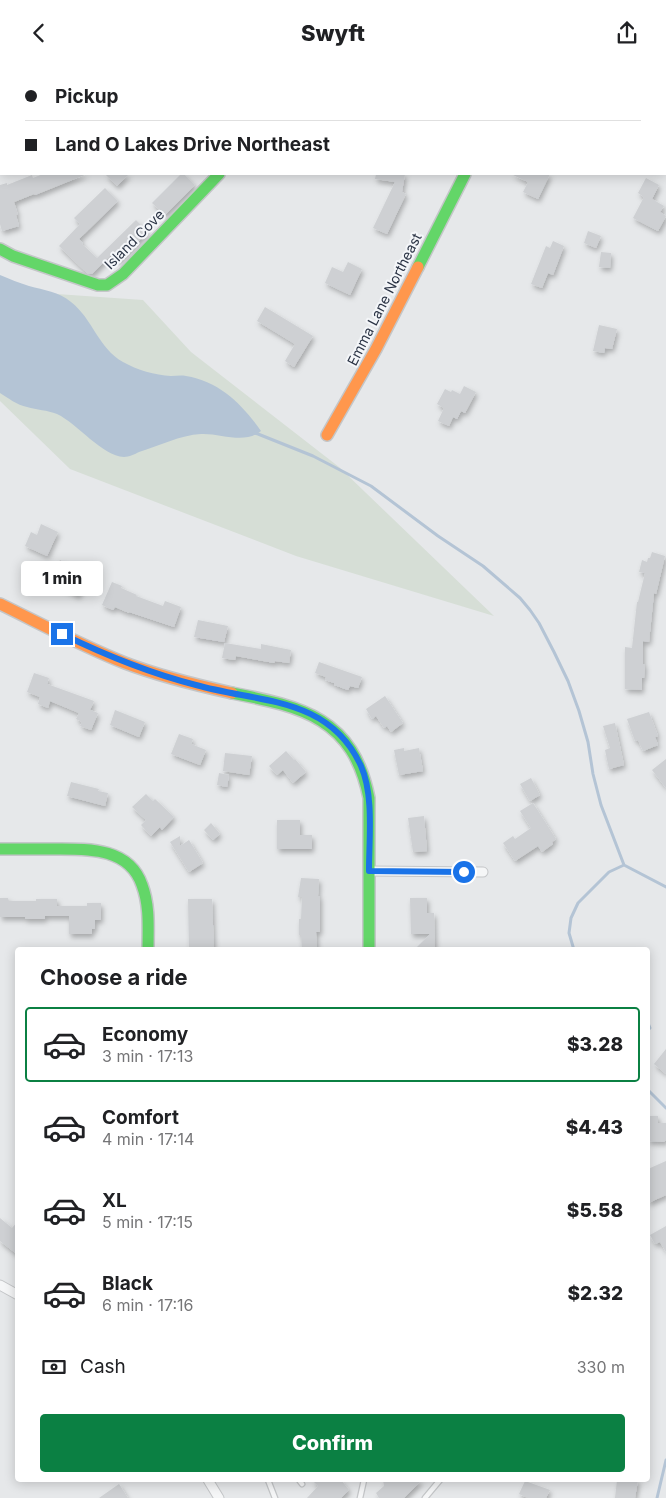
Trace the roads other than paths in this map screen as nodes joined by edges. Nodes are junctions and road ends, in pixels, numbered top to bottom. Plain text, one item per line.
1 (218, 175) edge
2 (464, 175) edge
3 (0, 249) edge
4 (327, 435) dead end
5 (0, 604) edge
6 (0, 849) edge
7 (369, 871) junction
8 (483, 872) dead end
9 (148, 947) edge
10 (369, 947) edge
11 (0, 1285) edge
12 (15, 1293) edge
13 (209, 1482) edge
14 (269, 1482) edge
15 (364, 1482) edge
16 (438, 1482) edge
17 (219, 1498) edge
18 (274, 1498) edge
19 (360, 1498) edge
20 (425, 1498) edge

1 - 3 street, Island Cove
2 - 4 street, Emma Lane Northeast
5 - 7 street
6 - 9 street
7 - 8 street
7 - 10 street
11 - 12 street
13 - 17 street
14 - 18 lane
15 - 19 lane
16 - 20 lane

